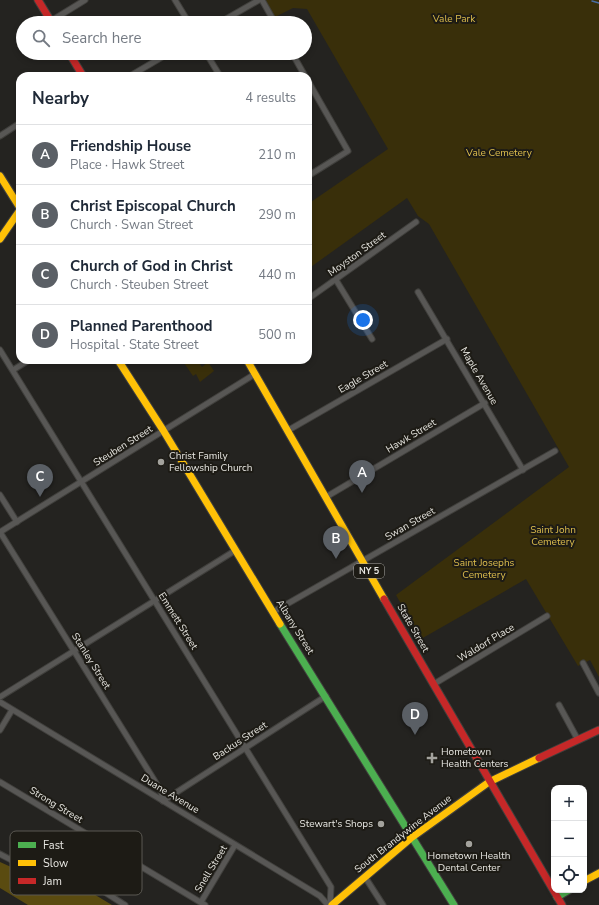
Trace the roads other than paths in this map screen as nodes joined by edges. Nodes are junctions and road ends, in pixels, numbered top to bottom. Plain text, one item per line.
1 (38, 0) edge
2 (85, 0) edge
3 (175, 0) edge
4 (260, 0) edge
5 (47, 16) edge
6 (60, 16) edge
7 (185, 16) edge
8 (231, 16) edge
9 (270, 16) edge
10 (73, 60) edge
11 (157, 60) edge
12 (210, 60) edge
13 (296, 60) edge
14 (81, 72) edge
15 (137, 72) edge
16 (218, 72) edge
17 (303, 72) edge
18 (312, 88) edge
19 (16, 126) edge
20 (0, 136) edge
21 (312, 174) edge
22 (0, 176) edge
23 (16, 202) edge
24 (16, 215) edge
25 (416, 222) dead end
26 (0, 239) edge
27 (336, 280) junction
28 (418, 292) dead end
29 (312, 296) edge
30 (372, 339) dead end
31 (447, 339) junction
32 (0, 350) edge
33 (23, 364) edge
34 (121, 364) edge
35 (249, 364) edge
36 (13, 370) junction
37 (255, 374) junction
38 (485, 403) junction
39 (163, 430) junction
40 (287, 431) junction
41 (556, 451) dead end
42 (523, 470) junction
43 (81, 482) junction
44 (0, 495) edge
45 (326, 497) junction
46 (17, 522) junction
47 (0, 532) edge
48 (236, 550) junction
49 (363, 560) junction
50 (155, 601) junction
51 (273, 612) junction
52 (547, 616) dead end
53 (74, 652) junction
54 (583, 663) dead end
55 (434, 684) junction
56 (599, 693) edge
57 (326, 696) junction
58 (0, 697) edge
59 (0, 702) edge
60 (559, 705) dead end
61 (12, 710) junction
62 (0, 730) edge
63 (599, 730) edge
64 (578, 740) junction
65 (246, 747) junction
66 (0, 782) edge
67 (489, 782) junction
68 (163, 801) junction
69 (82, 831) edge
70 (411, 838) junction
71 (236, 845) junction
72 (0, 854) edge
73 (10, 859) edge
74 (142, 867) edge
75 (599, 873) edge
76 (365, 877) junction
77 (587, 879) edge
78 (564, 893) edge
79 (109, 895) edge
80 (557, 897) junction
81 (203, 904) edge
82 (125, 905) edge
83 (330, 905) edge
84 (383, 905) edge
85 (454, 905) edge
86 (562, 905) edge

1 - 5 main road
2 - 6 street
3 - 7 street
4 - 8 street
4 - 9 street
10 - 14 main road
11 - 15 street
12 - 16 street
13 - 17 street
18 - 21 street
19 - 20 street
22 - 23 main road
24 - 26 main road
25 - 27 street, Moyston Street
27 - 29 street, Moyston Street
27 - 30 street
28 - 31 street, Maple Avenue
31 - 38 street, Maple Avenue
31 - 40 street, Eagle Street
32 - 36 street, Emmett Street
33 - 36 street
34 - 39 main road, Albany Street
35 - 37 main road, State Street / NY 5
36 - 43 street, Emmett Street
37 - 39 street, Steuben Street
37 - 40 main road, State Street / NY 5
38 - 42 street, Maple Avenue
38 - 45 street, Hawk Street
39 - 43 street, Steuben Street
39 - 48 main road, Albany Street
40 - 45 main road, State Street / NY 5
41 - 42 street, Swan Street
42 - 49 street, Swan Street
43 - 46 street, Steuben Street
43 - 50 street, Emmett Street
44 - 46 street
45 - 49 main road, State Street / NY 5
46 - 47 street, Steuben Street
47 - 53 street, Stanley Street
48 - 50 street
48 - 51 main road, Albany Street
49 - 51 street, Swan Street
49 - 55 main road, State Street / NY 5
50 - 53 street
50 - 65 street, Emmett Street
51 - 57 main road, Albany Street
52 - 55 street, Waldorf Place
53 - 58 street
53 - 68 street, Stanley Street
54 - 56 street
55 - 67 main road, State Street / NY 5
57 - 65 street, Backus Street
57 - 70 main road, Albany Street
59 - 61 street, Duane Avenue
60 - 64 street
61 - 62 street
61 - 68 street, Duane Avenue
63 - 64 main road, South Brandywine Avenue
64 - 67 main road, South Brandywine Avenue
65 - 68 street, Backus Street
65 - 83 street, Emmett Street
66 - 69 street, Strong Street
67 - 70 main road, South Brandywine Avenue
67 - 80 main road, State Street / NY 5
68 - 71 street, Duane Avenue
70 - 76 main road, South Brandywine Avenue
70 - 85 main road, Albany Street
71 - 81 street, Snell Street
71 - 83 street, Duane Avenue
72 - 73 street
74 - 81 street, Strong Street
75 - 77 main road
76 - 83 main road, South Brandywine Avenue
76 - 84 street
78 - 80 main road
79 - 82 street
80 - 86 main road, State Street / NY 5

